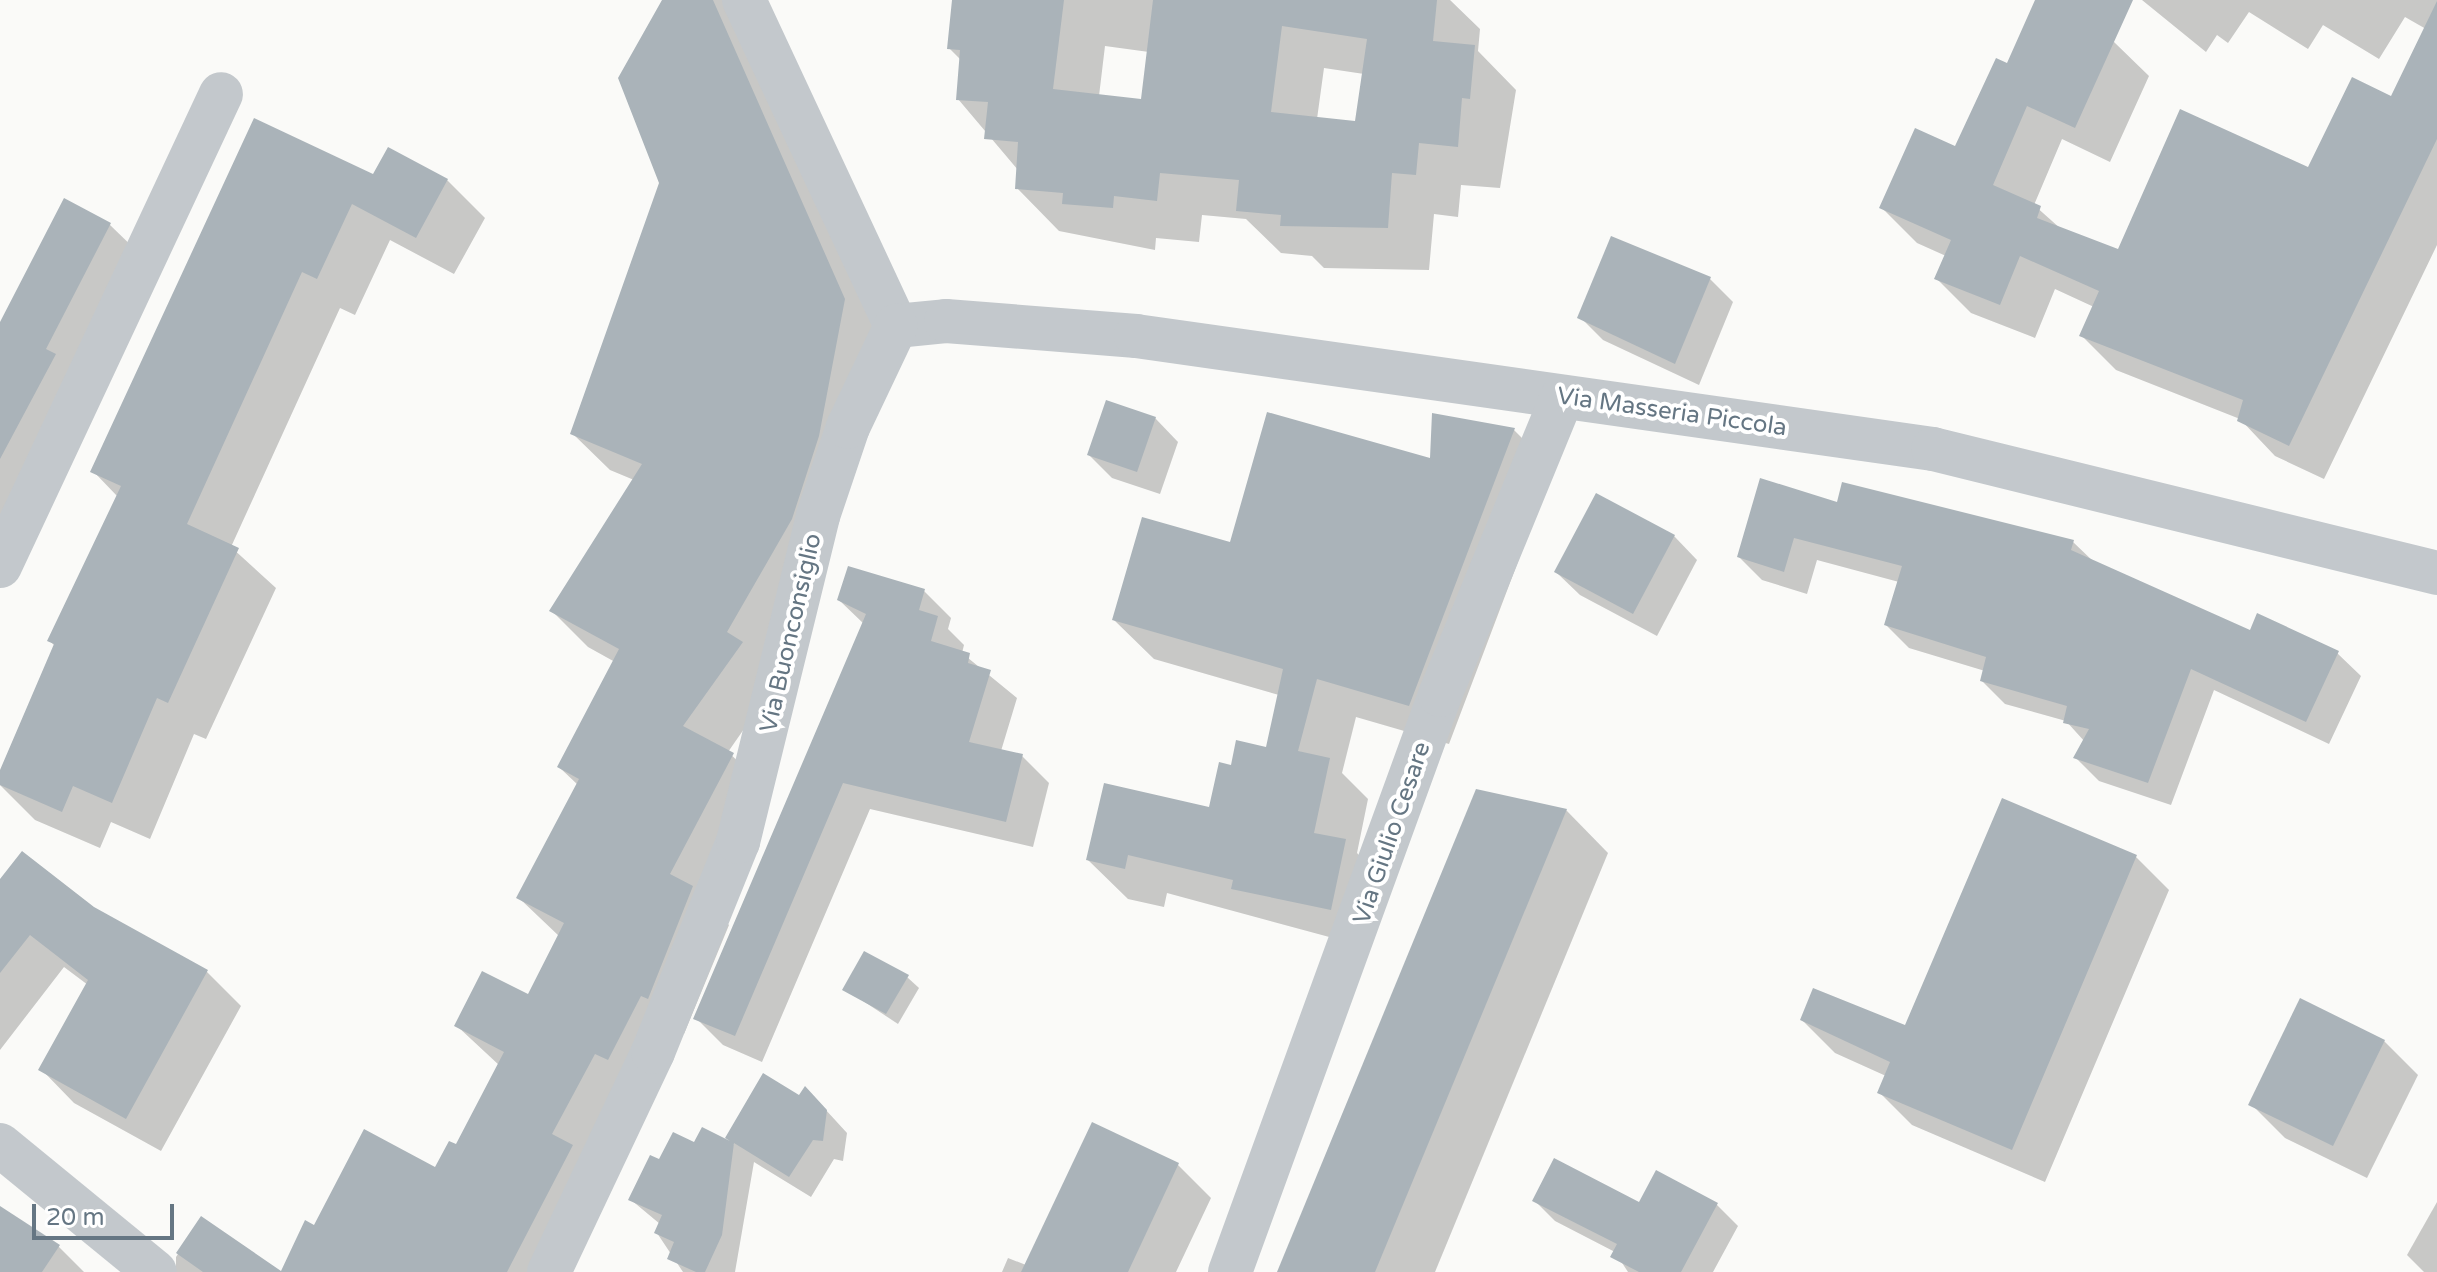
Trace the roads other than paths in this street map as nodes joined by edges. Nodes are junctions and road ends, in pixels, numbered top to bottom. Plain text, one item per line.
1 (744, 0) edge
2 (221, 94) dead end
3 (896, 326) junction
4 (1562, 397) junction
5 (0, 566) edge
6 (2437, 573) edge
7 (0, 1145) edge
8 (155, 1272) edge
9 (549, 1272) edge
10 (1230, 1272) edge

1 - 3 street
2 - 5 street
3 - 4 street, Via Masseria Piccola
3 - 9 street, Via Buonconsiglio
4 - 6 street, Via Masseria Piccola
4 - 10 street, Via Giulio Cesare
7 - 8 street

